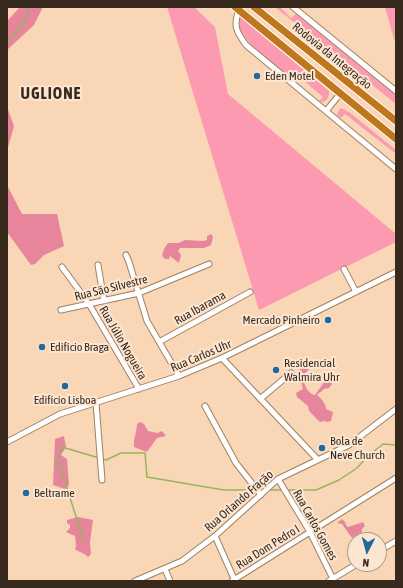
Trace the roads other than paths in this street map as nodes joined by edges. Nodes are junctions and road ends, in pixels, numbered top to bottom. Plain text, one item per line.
1 (254, 7) edge
2 (293, 7) edge
3 (237, 9) edge
4 (348, 83) junction
5 (396, 91) edge
6 (340, 94) junction
7 (326, 111) junction
8 (396, 121) edge
9 (396, 139) edge
10 (396, 168) edge
11 (126, 255) dead end
12 (209, 264) dead end
13 (98, 266) dead end
14 (62, 267) dead end
15 (344, 269) dead end
16 (396, 272) edge
17 (250, 292) dead end
18 (356, 292) junction
19 (139, 294) junction
20 (104, 301) junction
21 (89, 304) junction
22 (61, 310) dead end
23 (159, 342) junction
24 (222, 358) junction
25 (291, 373) dead end
26 (179, 376) junction
27 (139, 389) junction
28 (260, 399) junction
29 (96, 402) junction
30 (205, 406) dead end
31 (396, 409) edge
32 (7, 442) edge
33 (318, 460) junction
34 (396, 478) edge
35 (278, 479) junction
36 (102, 480) dead end
37 (261, 495) junction
38 (310, 532) junction
39 (215, 536) junction
40 (396, 541) edge
41 (387, 546) edge
42 (165, 569) junction
43 (347, 570) edge
44 (332, 580) edge
45 (135, 581) edge
46 (170, 581) edge
47 (234, 581) edge

1 - 4 highway, Rodovia da Integração
2 - 5 street
3 - 6 highway, Rodovia da Integração
3 - 7 street
4 - 6 highway
4 - 8 highway, Rodovia da Integração
6 - 7 street
6 - 9 highway, Rodovia da Integração
7 - 10 street
11 - 19 street
12 - 19 street, Rua São Silvestre
13 - 20 street
14 - 21 street, Rua Júlio Nogueira
15 - 18 street
16 - 18 street, Rua Carlos Uhr
17 - 23 street, Rua Ibarama
18 - 24 street, Rua Carlos Uhr
19 - 20 street, Rua São Silvestre
19 - 23 street
20 - 21 street, Rua São Silvestre
21 - 22 street, Rua São Silvestre
21 - 27 street, Rua Júlio Nogueira
23 - 26 street
24 - 26 street, Rua Carlos Uhr
24 - 28 street
25 - 28 street
26 - 27 street, Rua Carlos Uhr
27 - 29 street, Rua Carlos Uhr
28 - 33 street
29 - 32 street, Rua Carlos Uhr
29 - 36 street
30 - 37 street
31 - 33 street, Rua Orlando Fração
33 - 35 street, Rua Orlando Fração
34 - 38 street, Rua Dom Pedro I
35 - 37 street, Rua Orlando Fração
35 - 38 street, Rua Carlos Gomes
37 - 39 street, Rua Orlando Fração
38 - 44 street, Rua Carlos Gomes
38 - 47 street, Rua Dom Pedro I
39 - 42 street, Rua Orlando Fração
39 - 47 street
40 - 41 street
42 - 45 street, Rua Orlando Fração
42 - 46 street
43 - 44 street

